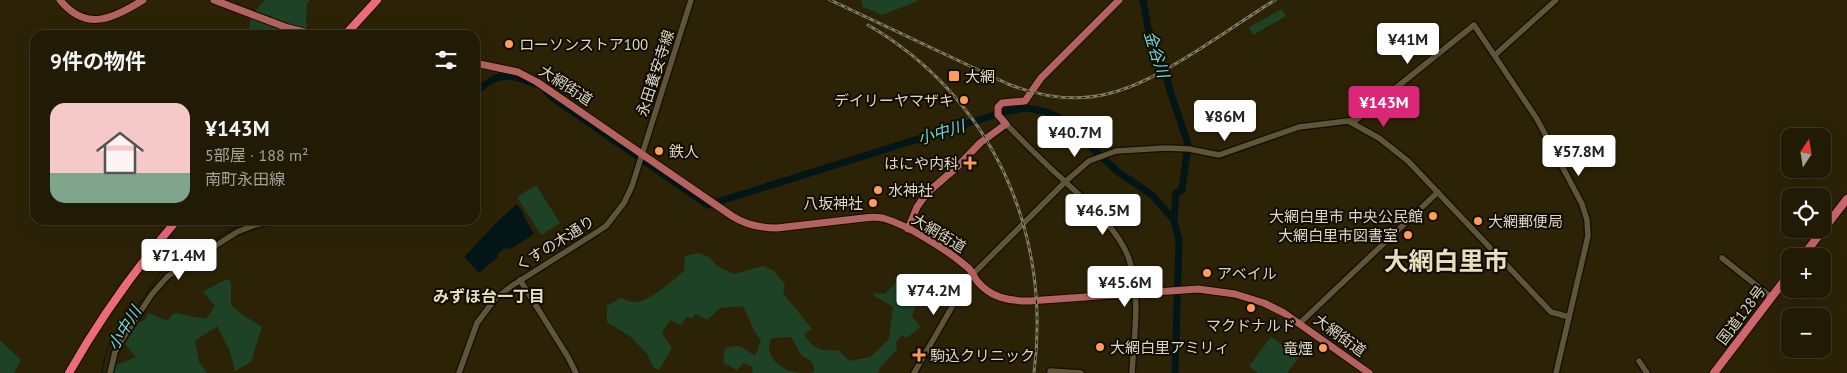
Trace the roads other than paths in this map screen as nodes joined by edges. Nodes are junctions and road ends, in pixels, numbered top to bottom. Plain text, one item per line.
1 (60, 0) edge
2 (142, 0) edge
3 (214, 0) edge
4 (377, 0) edge
5 (691, 0) edge
6 (1118, 0) edge
7 (1556, 0) edge
8 (296, 30) edge
9 (350, 30) edge
10 (1495, 55) junction
11 (480, 65) edge
12 (1350, 122) junction
13 (1006, 124) junction
14 (642, 154) junction
15 (1065, 182) junction
16 (1438, 192) junction
17 (1847, 199) edge
18 (173, 225) edge
19 (255, 225) edge
20 (908, 230) junction
21 (1809, 248) edge
22 (1722, 258) dead end
23 (973, 273) junction
24 (133, 275) junction
25 (520, 280) junction
26 (1781, 284) edge
27 (1136, 294) junction
28 (1771, 297) junction
29 (1569, 317) junction
30 (1300, 323) junction
31 (1639, 361) dead end
32 (1050, 371) dead end
33 (69, 373) edge
34 (73, 373) edge
35 (110, 373) edge
36 (459, 373) edge
37 (576, 373) edge
38 (914, 373) edge
39 (1081, 373) edge
40 (1132, 373) edge
41 (1369, 373) edge
42 (1556, 373) edge
43 (1647, 373) edge
44 (1714, 373) edge

1 - 2 main road
3 - 8 main road
4 - 9 highway
5 - 14 street, 永田養安寺線
6 - 13 main road
7 - 10 street
10 - 12 street
10 - 29 street
11 - 14 main road, 大網街道
12 - 15 street
12 - 16 street
13 - 15 street
13 - 20 main road
14 - 20 main road, 大網街道
14 - 25 street, くすの木通り
15 - 23 street
15 - 27 street
16 - 29 street
16 - 30 street
17 - 21 highway
18 - 24 highway
19 - 35 street
20 - 23 main road, 大網街道
22 - 28 street
23 - 27 main road, 大網街道
23 - 38 street
24 - 33 highway
24 - 34 highway
25 - 36 street, くすの木通り
25 - 37 street
26 - 28 highway, 国道128号
27 - 30 main road, 大網街道
27 - 40 street
28 - 44 highway, 国道128号
29 - 42 street
30 - 41 main road, 大網街道
31 - 43 street
32 - 39 street

